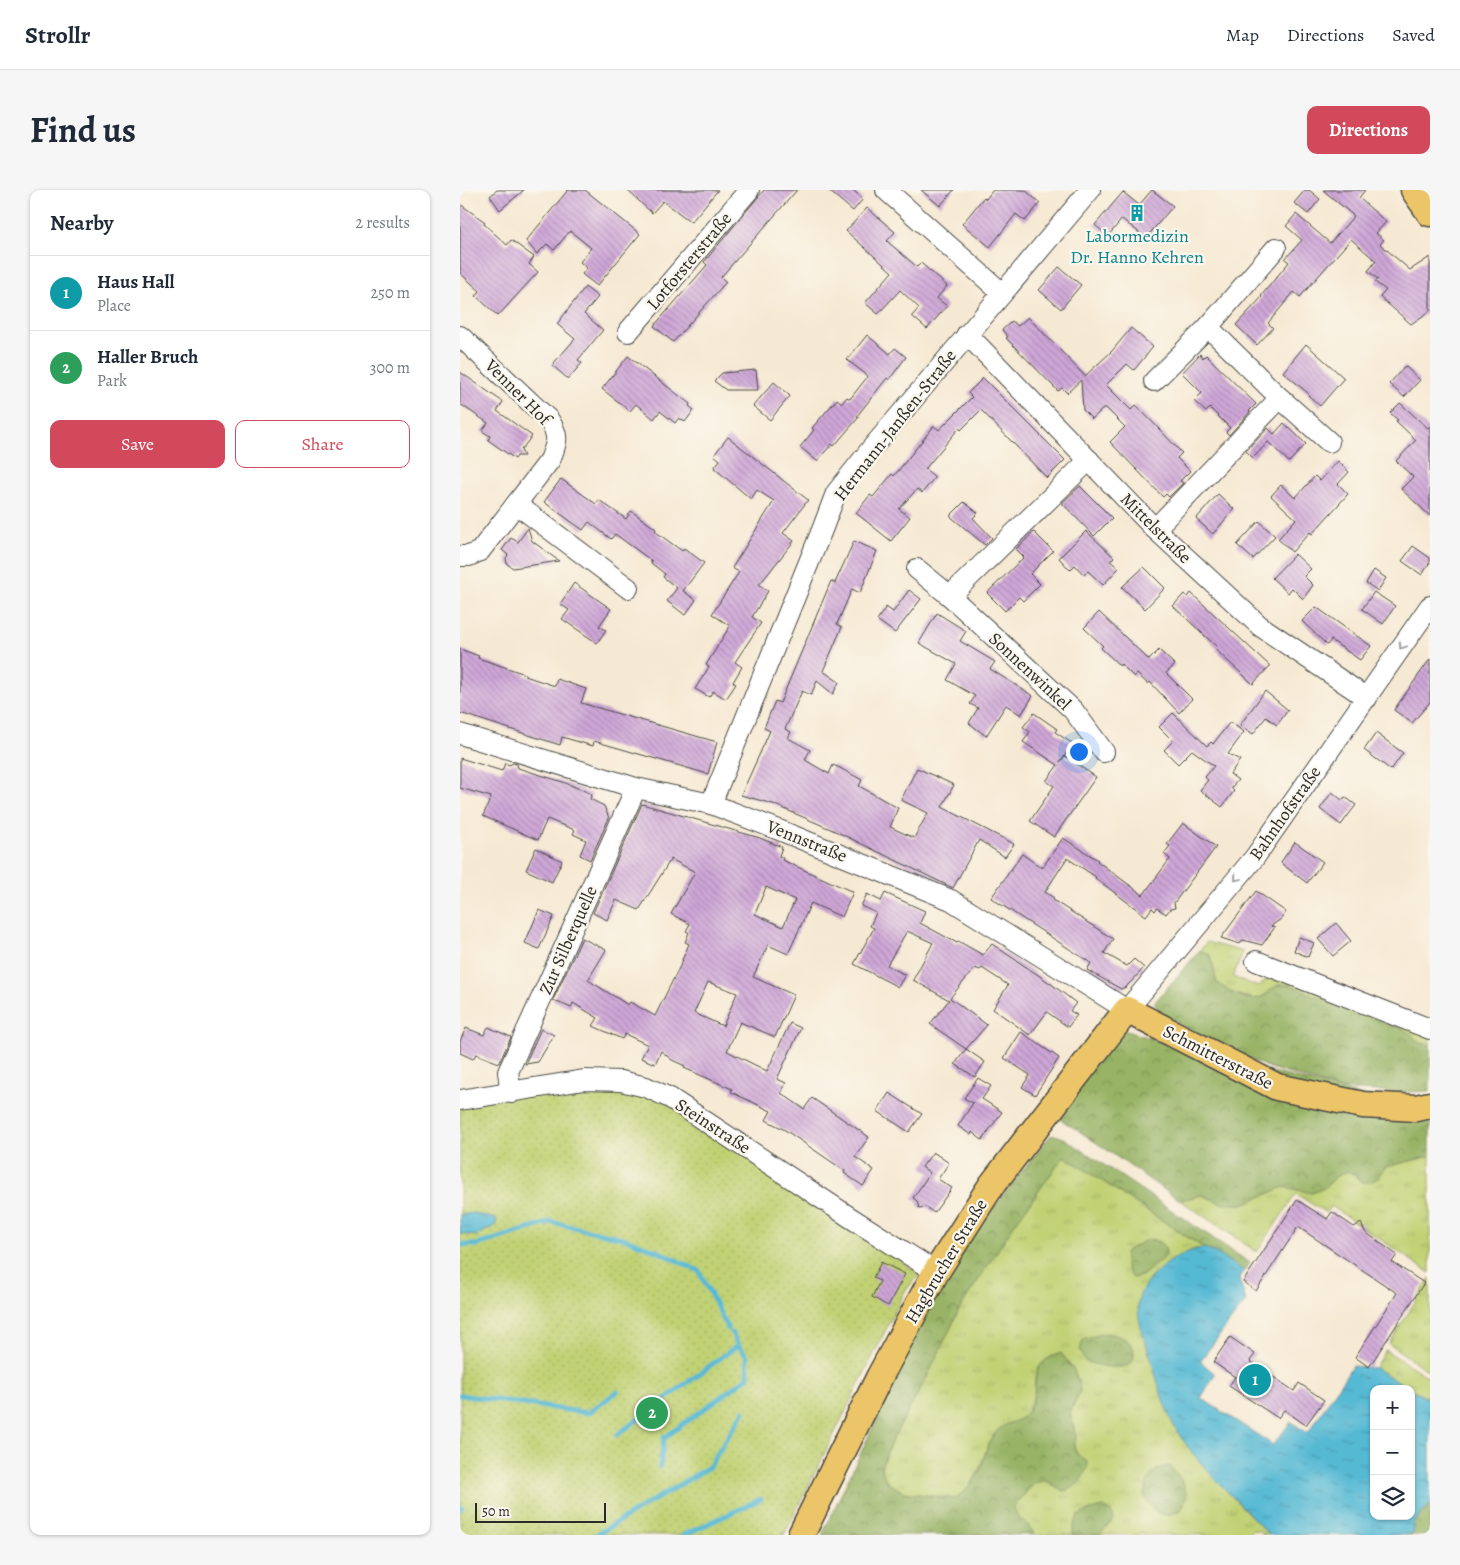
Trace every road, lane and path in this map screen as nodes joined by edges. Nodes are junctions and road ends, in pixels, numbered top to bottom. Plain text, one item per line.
1 (749, 190) edge
2 (886, 190) edge
3 (1090, 190) edge
4 (1276, 248) dead end
5 (1002, 294) junction
6 (1208, 327) junction
7 (628, 332) dead end
8 (967, 334) junction
9 (460, 336) edge
10 (1154, 382) dead end
11 (1280, 398) junction
12 (1329, 442) dead end
13 (1089, 460) junction
14 (516, 504) junction
15 (1155, 529) junction
16 (460, 556) edge
17 (917, 569) dead end
18 (628, 588) dead end
19 (950, 596) junction
20 (1430, 606) edge
21 (1367, 698) junction
22 (460, 734) edge
23 (1104, 752) dead end
24 (636, 788) junction
25 (711, 804) junction
26 (1256, 961) dead end
27 (1127, 1010) junction
28 (1430, 1029) edge
29 (511, 1093) junction
30 (460, 1100) edge
31 (1430, 1105) edge
32 (936, 1272) junction
33 (801, 1535) edge

1 - 7 street, Lotforsterstraße
2 - 5 street
3 - 5 street, Hermann-Janßen-Straße
4 - 6 street
5 - 8 street, Hermann-Janßen-Straße
6 - 10 street
6 - 11 street
8 - 13 street, Mittelstraße
8 - 25 street, Hermann-Janßen-Straße
9 - 14 street, Venner Hof
11 - 12 street
11 - 15 street
13 - 15 street, Mittelstraße
13 - 19 street
14 - 16 street, Venner Hof
14 - 18 street
15 - 21 street, Mittelstraße
17 - 19 street, Sonnenwinkel
19 - 23 street, Sonnenwinkel
20 -> 21 street, Bahnhofstraße
21 -> 27 street, Bahnhofstraße
22 - 24 street, Vennstraße
24 - 25 street, Vennstraße
24 - 29 street, Zur Silberquelle
25 - 27 street, Vennstraße
26 - 28 street
27 - 31 main road, Schmitterstraße
27 - 32 main road, Hagbrucher Straße
29 - 30 street, Steinstraße
29 - 32 street, Steinstraße
32 - 33 main road, Hagbrucher Straße

